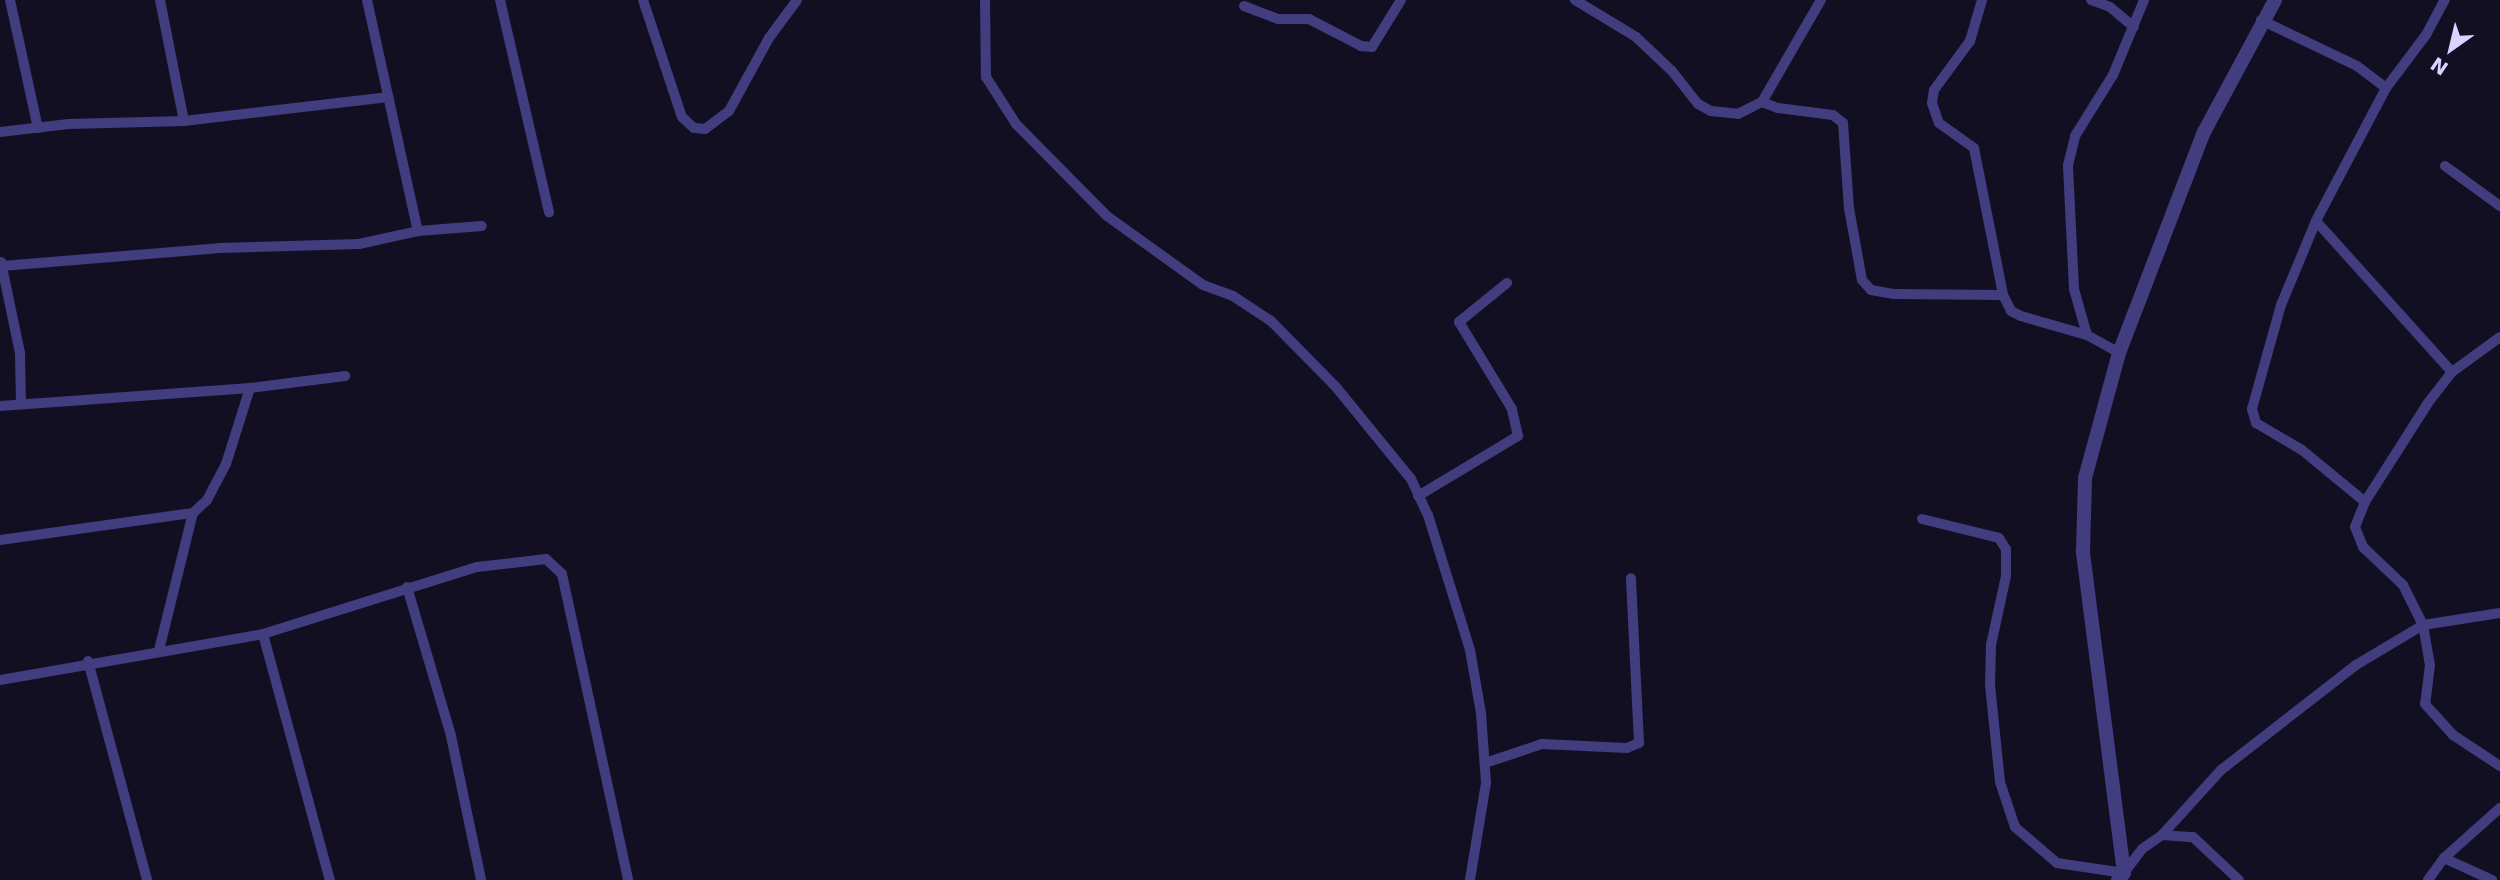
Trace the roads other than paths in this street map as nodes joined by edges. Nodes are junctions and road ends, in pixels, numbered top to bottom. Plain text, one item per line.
1 (9, 0) edge
2 (160, 0) edge
3 (368, 0) edge
4 (500, 0) edge
5 (643, 0) edge
6 (797, 0) edge
7 (985, 0) edge
8 (1401, 0) edge
9 (1575, 0) edge
10 (1821, 0) edge
11 (1982, 0) edge
12 (2144, 0) edge
13 (2275, 0) edge
14 (2445, 0) edge
15 (2098, 1) edge
16 (1244, 6) dead end
17 (2261, 20) junction
18 (2134, 27) junction
19 (2386, 88) junction
20 (389, 97) junction
21 (1762, 102) junction
22 (184, 121) junction
23 (38, 128) junction
24 (0, 132) edge
25 (2445, 166) dead end
26 (2500, 206) edge
27 (549, 212) dead end
28 (2316, 221) junction
29 (482, 226) dead end
30 (418, 231) junction
31 (1, 263) edge
32 (1507, 283) dead end
33 (2003, 295) junction
34 (2087, 335) junction
35 (2500, 337) edge
36 (2119, 353) junction
37 (2452, 372) junction
38 (345, 376) dead end
39 (250, 388) junction
40 (21, 404) junction
41 (0, 406) edge
42 (1418, 496) junction
43 (2365, 502) junction
44 (193, 513) junction
45 (1922, 519) dead end
46 (0, 540) edge
47 (1631, 578) dead end
48 (407, 587) junction
49 (2500, 613) edge
50 (2423, 625) junction
51 (263, 634) junction
52 (159, 650) junction
53 (89, 661) junction
54 (0, 680) edge
55 (1485, 763) junction
56 (2500, 766) edge
57 (2500, 808) edge
58 (2162, 835) junction
59 (2444, 858) junction
60 (2121, 876) edge
61 (147, 880) edge
62 (330, 880) edge
63 (481, 880) edge
64 (628, 880) edge
65 (1470, 880) edge
66 (2239, 880) edge
67 (2428, 880) edge
68 (2492, 880) edge

1 - 23 street
2 - 22 street
3 - 20 street
4 - 27 street
5 - 6 street
7 - 42 street
8 - 16 street
9 - 21 street
10 - 21 street
11 - 33 street
12 - 18 street
13 - 17 street
14 - 19 street
15 - 18 street
17 - 19 street
17 - 36 street
18 - 34 street
19 - 28 street
20 - 22 street
20 - 30 street
21 - 33 street
22 - 23 street
23 - 24 street
25 - 26 street
28 - 37 street
28 - 43 street
29 - 30 street
30 - 31 street
31 - 40 street
32 - 42 street
33 - 34 street
34 - 36 street
35 - 37 street
36 - 60 street
37 - 43 street
38 - 39 street
39 - 40 street
39 - 44 street
40 - 41 street
42 - 55 street
43 - 50 street
44 - 46 street
44 - 52 street
45 - 60 street
47 - 55 street
48 - 51 street
48 - 63 street
48 - 64 street
49 - 50 street
50 - 56 street
50 - 58 street
51 - 52 street
51 - 62 street
52 - 53 street
53 - 54 street
53 - 61 street
55 - 65 street
57 - 59 street
58 - 60 street
58 - 66 street
59 - 67 street
59 - 68 street

